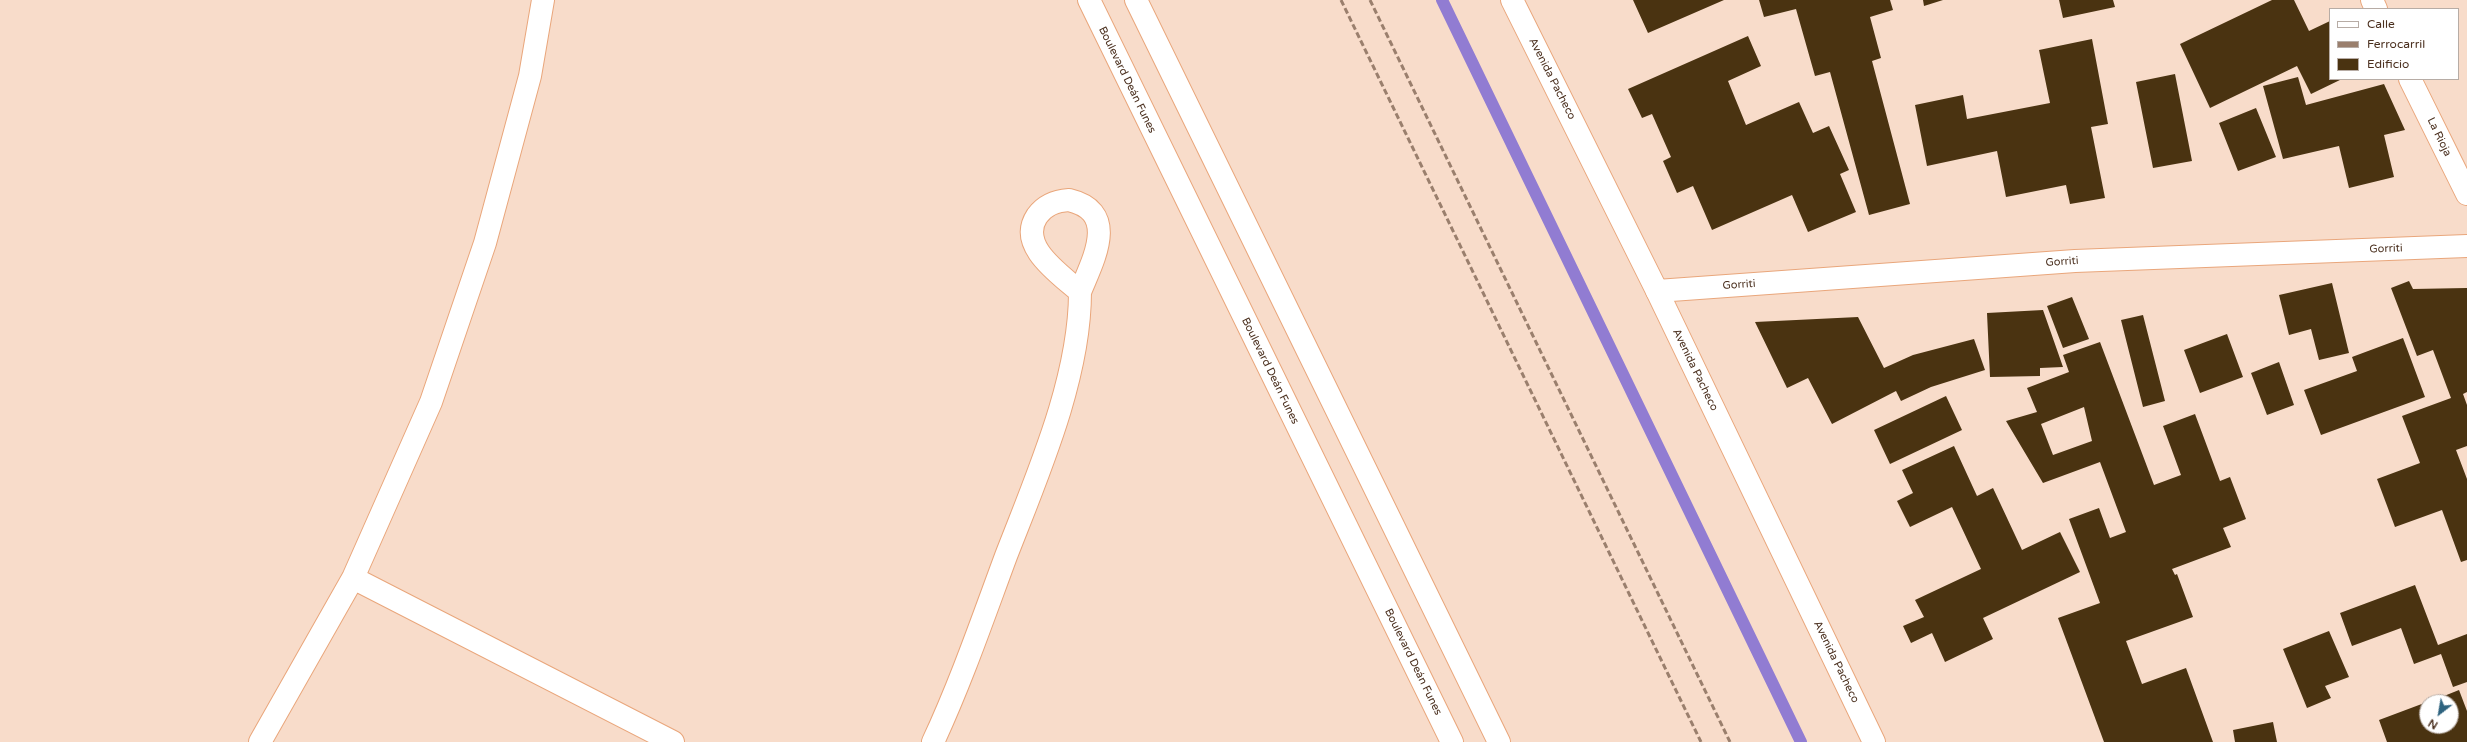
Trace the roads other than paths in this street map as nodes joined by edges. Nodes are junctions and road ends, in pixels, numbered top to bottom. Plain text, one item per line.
1 (543, 0) edge
2 (1089, 0) edge
3 (1136, 0) edge
4 (1512, 0) edge
5 (2410, 80) edge
6 (2467, 194) edge
7 (2467, 246) edge
8 (1657, 291) junction
9 (1080, 292) dead end
10 (353, 578) junction
11 (260, 742) edge
12 (673, 742) edge
13 (933, 742) edge
14 (1452, 742) edge
15 (1499, 742) edge
16 (1874, 742) edge

1 - 10 street
2 - 14 street, Boulevard Deán Funes
3 - 15 street
4 - 8 street, Avenida Pacheco
5 - 6 street, La Rioja
7 - 8 street, Gorriti
8 - 16 street, Avenida Pacheco
9 - 13 street
10 - 11 street
10 - 12 street

